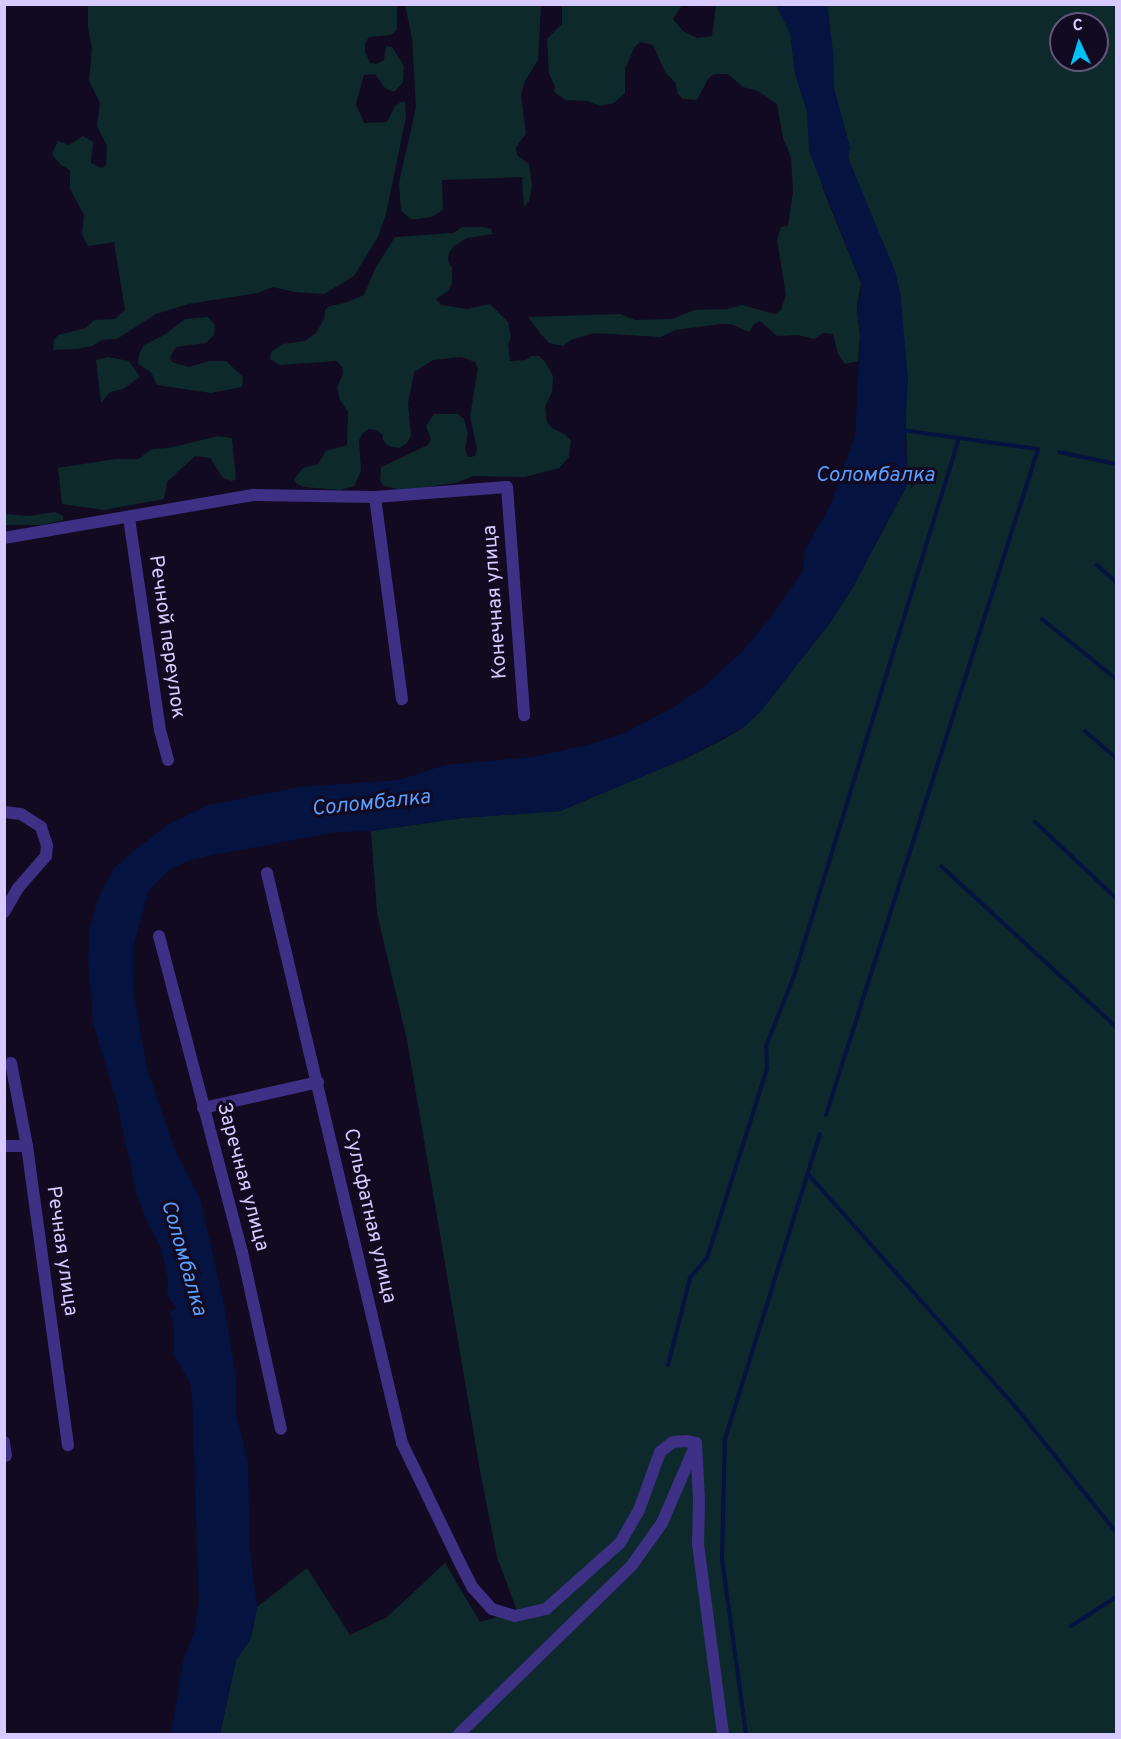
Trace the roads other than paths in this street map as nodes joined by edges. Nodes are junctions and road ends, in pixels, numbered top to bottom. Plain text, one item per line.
1 (375, 497) junction
2 (129, 518) junction
3 (4, 538) edge
4 (402, 699) dead end
5 (524, 715) dead end
6 (168, 760) dead end
7 (4, 812) edge
8 (267, 873) dead end
9 (4, 912) edge
10 (159, 936) dead end
11 (11, 1064) dead end
12 (318, 1082) junction
13 (203, 1108) junction
14 (4, 1146) edge
15 (27, 1146) junction
16 (282, 1429) dead end
17 (4, 1442) edge
18 (696, 1443) junction
19 (68, 1445) dead end
20 (6, 1456) dead end
21 (459, 1734) edge
22 (723, 1734) edge

1 - 2 street
1 - 4 street
1 - 5 street, Конечная улица
2 - 3 street
2 - 6 street, Речной переулок
7 - 9 street
8 - 12 street, Сульфатная улица
10 - 13 street, Заречная улица
11 - 15 street, Речная улица
12 - 13 street
12 - 18 street, Сульфатная улица
13 - 16 street, Заречная улица
14 - 15 street
15 - 19 street, Речная улица
17 - 20 street
18 - 21 street
18 - 22 street

